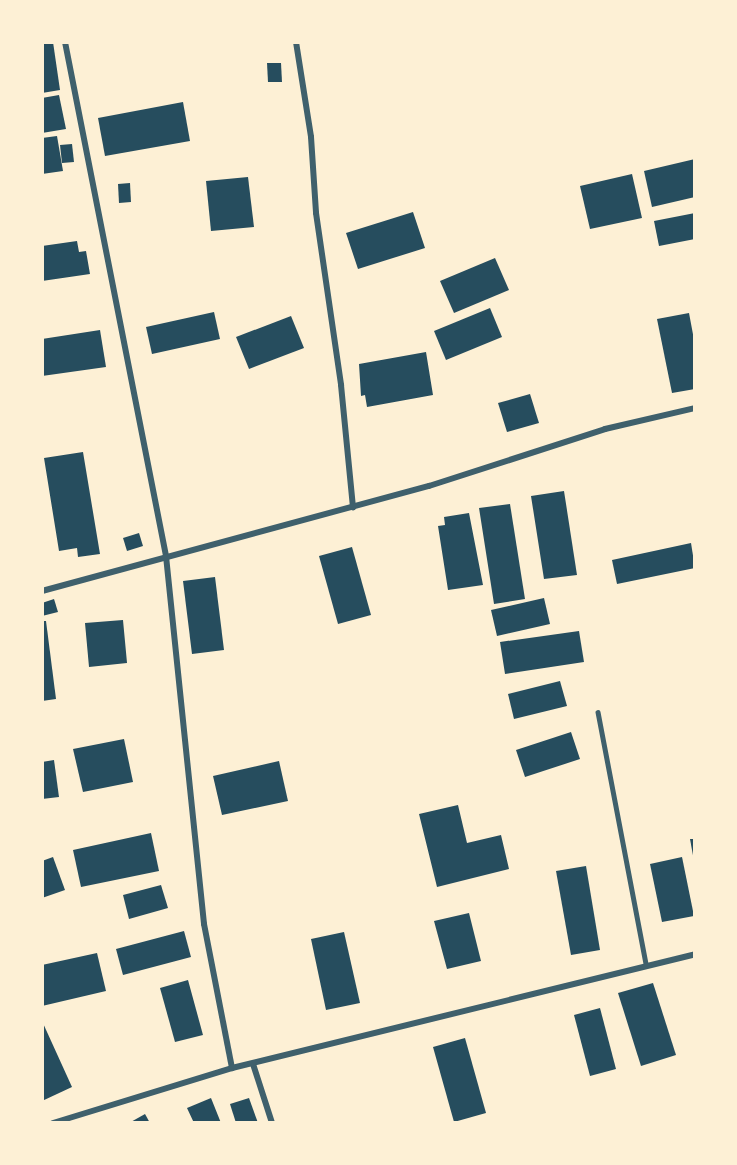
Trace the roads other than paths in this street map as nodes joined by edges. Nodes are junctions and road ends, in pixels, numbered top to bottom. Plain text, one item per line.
1 (65, 42) edge
2 (296, 42) edge
3 (695, 408) edge
4 (353, 507) junction
5 (166, 556) junction
6 (42, 591) edge
7 (598, 712) dead end
8 (695, 954) edge
9 (646, 963) junction
10 (253, 1064) junction
11 (232, 1068) junction
12 (53, 1123) edge
13 (272, 1123) edge

1 - 5 street
2 - 4 street
3 - 4 street
4 - 5 street
5 - 6 street
5 - 11 street
7 - 9 lane
8 - 9 street
9 - 10 street
10 - 11 street
10 - 13 street
11 - 12 street

